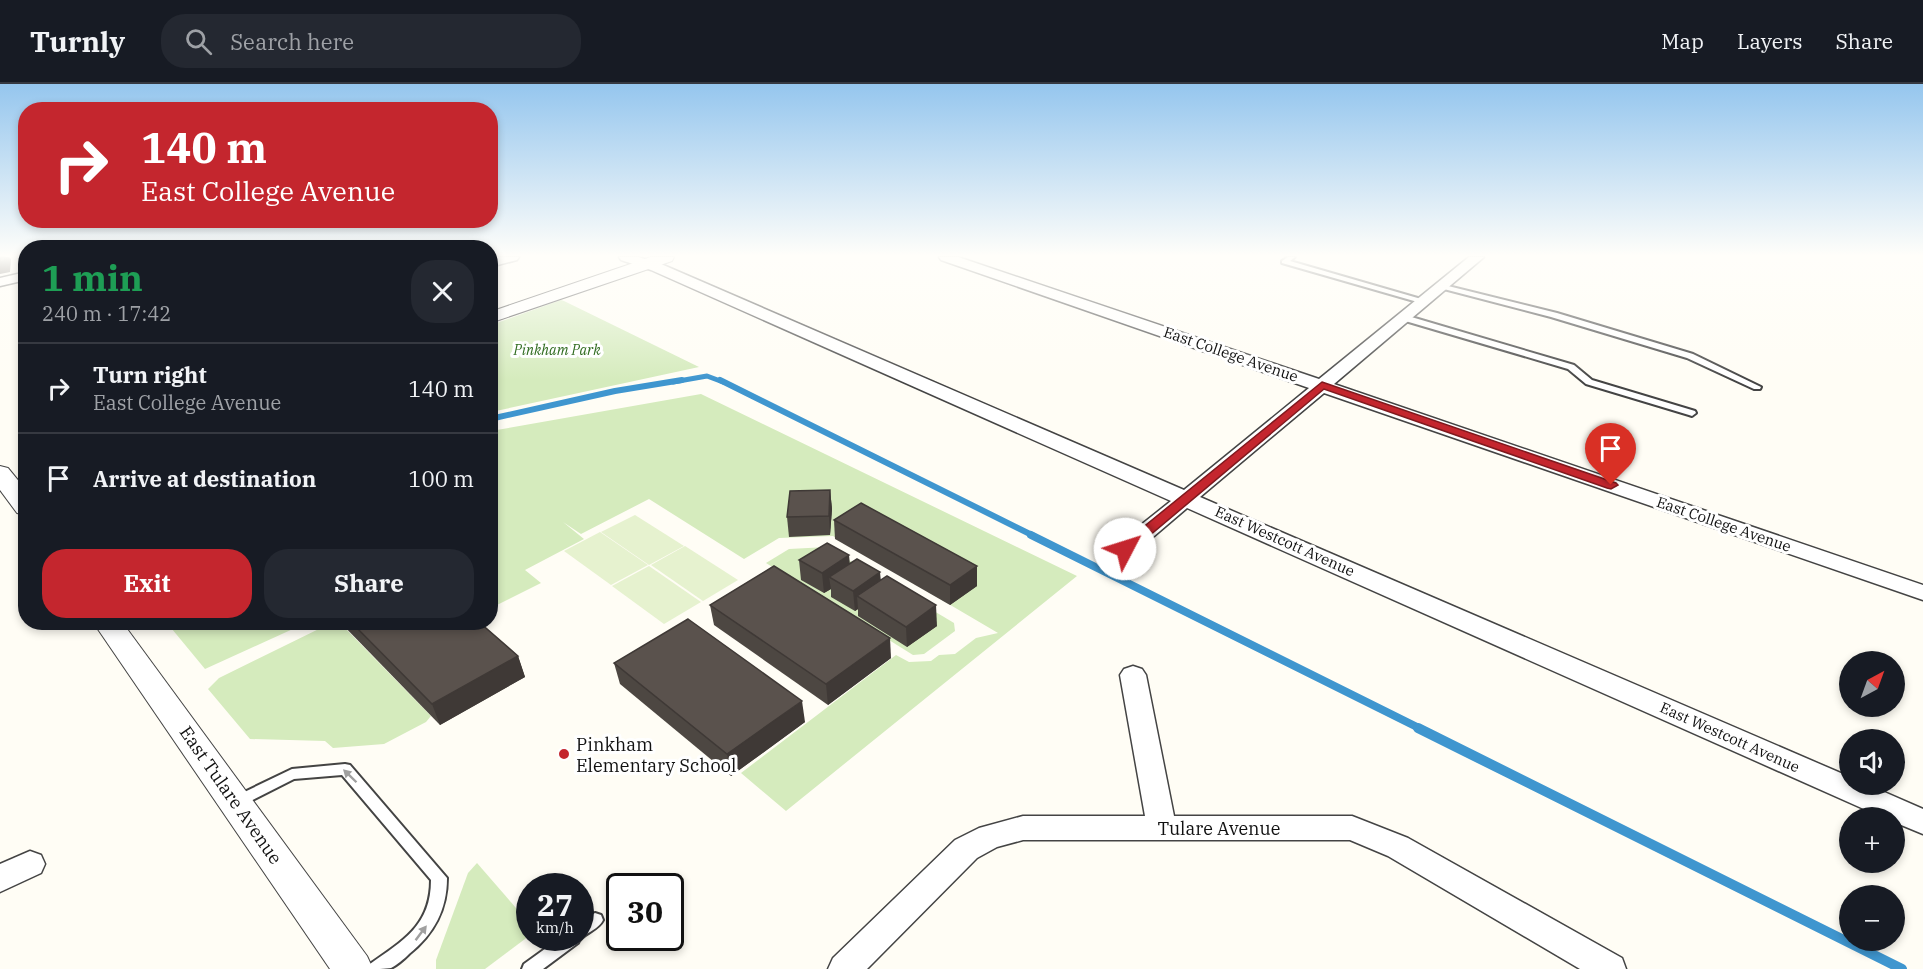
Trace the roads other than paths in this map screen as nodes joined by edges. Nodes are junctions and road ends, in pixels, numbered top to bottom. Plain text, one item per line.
1 (540, 298) edge
2 (725, 298) edge
3 (1069, 298) edge
4 (1414, 298) edge
5 (1427, 298) edge
6 (1489, 298) edge
7 (1424, 301) junction
8 (498, 315) edge
9 (1404, 318) junction
10 (1322, 385) junction
11 (1756, 387) dead end
12 (1692, 413) dead end
13 (9, 483) edge
14 (18, 496) edge
15 (1186, 498) junction
16 (1125, 549) dead end
17 (1923, 593) edge
18 (113, 630) edge
19 (1133, 675) dead end
20 (236, 803) junction
21 (1923, 822) edge
22 (1162, 828) junction
23 (30, 864) dead end
24 (0, 879) edge
25 (554, 951) edge
26 (353, 969) edge
27 (376, 969) edge
28 (530, 969) edge
29 (845, 969) edge
30 (1610, 969) edge

1 - 8 street
2 - 15 street, East Westcott Avenue
3 - 10 street, East College Avenue
4 - 7 lane
5 - 7 street
6 - 11 lane
7 - 9 street
9 - 10 street
9 - 12 lane
10 - 15 street
10 - 17 street, East College Avenue
13 - 14 street
15 - 16 street
15 - 21 street, East Westcott Avenue
18 - 20 street, East Tulare Avenue
19 - 22 street
20 - 26 street, East Tulare Avenue
27 -> 20 lane
22 - 29 street, Tulare Avenue
22 - 30 street, Tulare Avenue
23 - 24 street
25 - 28 lane

